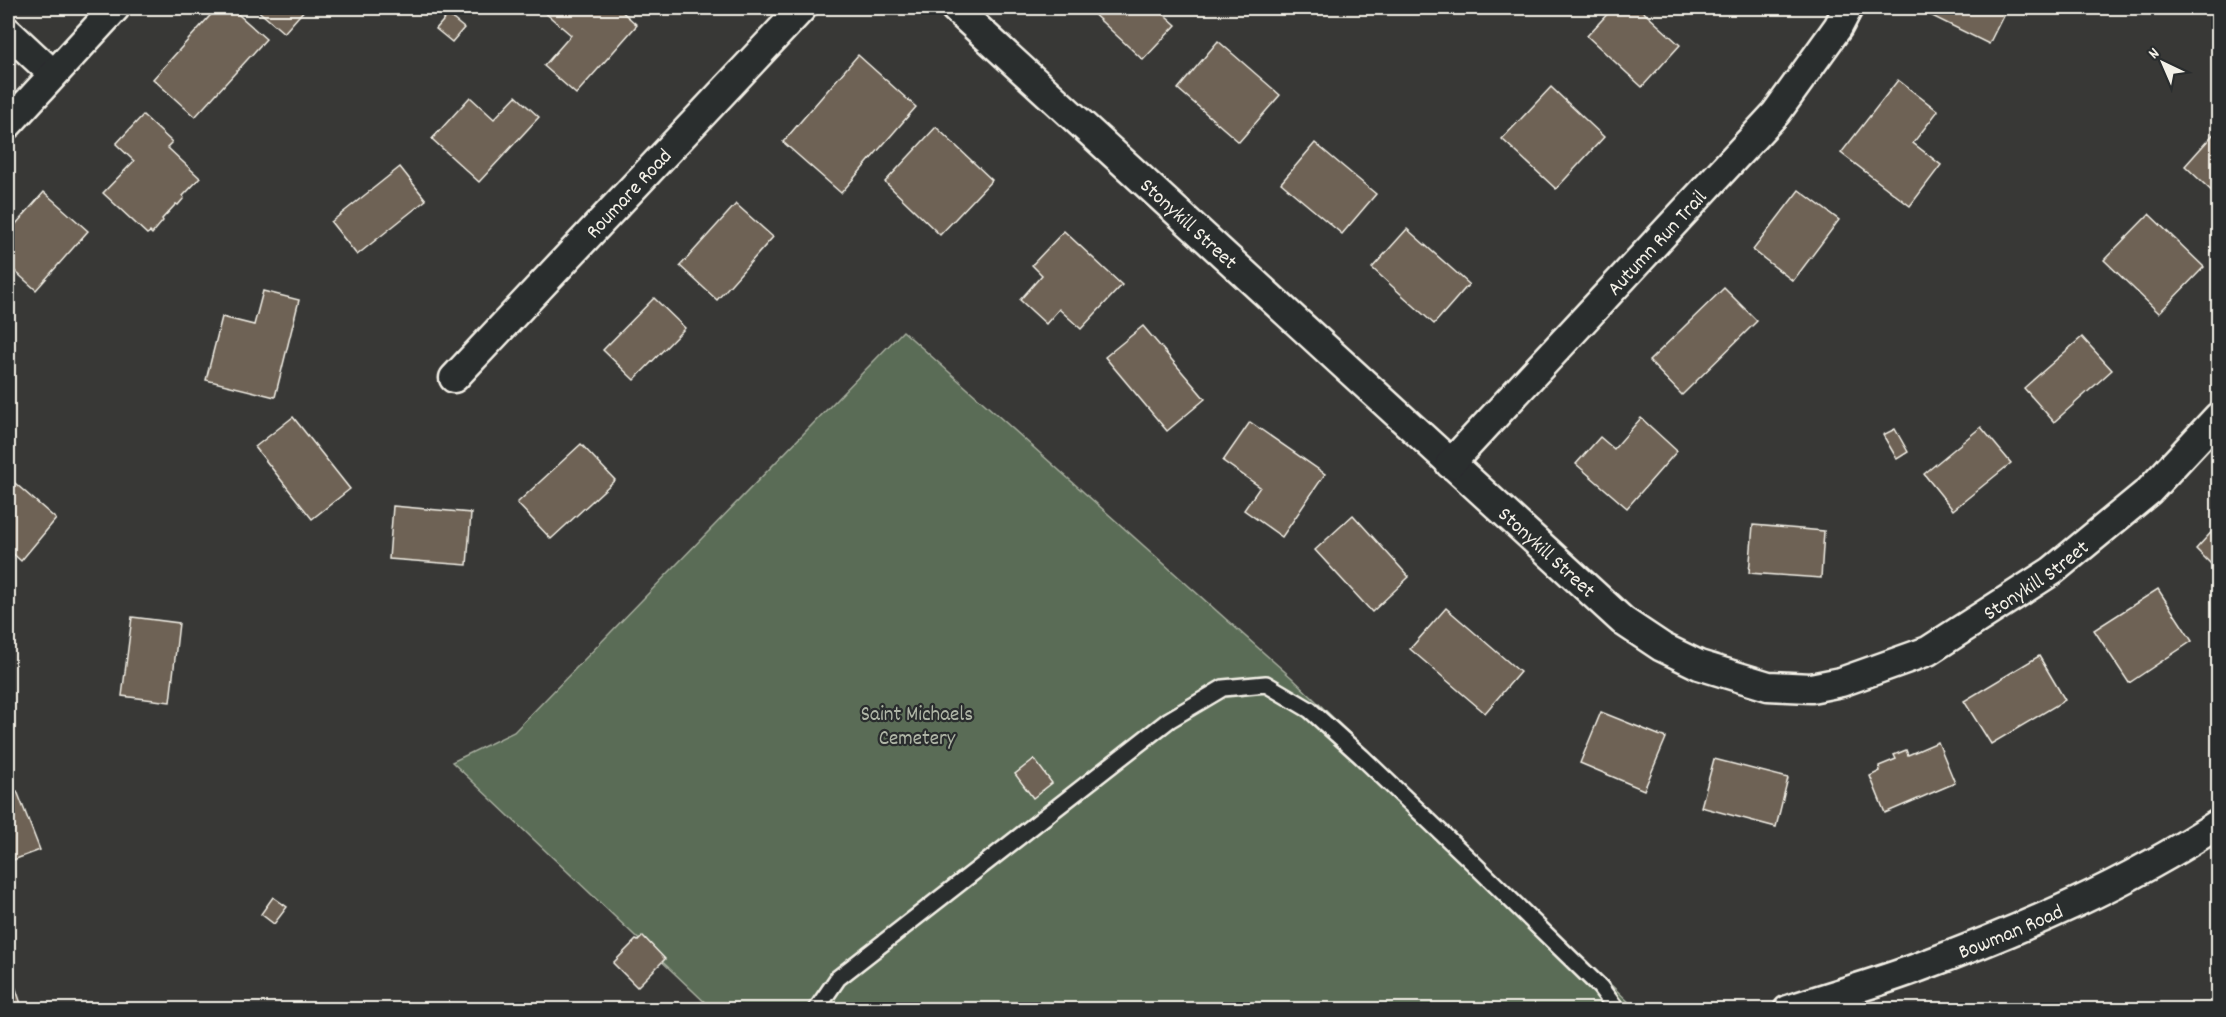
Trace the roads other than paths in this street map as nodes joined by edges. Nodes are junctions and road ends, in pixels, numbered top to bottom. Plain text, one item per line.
1 (115, 8) edge
2 (802, 8) edge
3 (955, 8) edge
4 (1848, 8) edge
5 (8, 32) edge
6 (53, 74) junction
7 (8, 124) edge
8 (454, 378) dead end
9 (2218, 417) edge
10 (1450, 464) junction
11 (2218, 824) edge
12 (816, 1010) edge
13 (1617, 1010) edge
14 (1788, 1010) edge

1 - 6 street
2 - 8 street, Roumare Road
3 - 10 street, Stonykill Street
4 - 10 street, Autumn Run Trail
5 - 6 street
6 - 7 street
9 - 10 street, Stonykill Street
11 - 14 street, Bowman Road
12 - 13 lane

